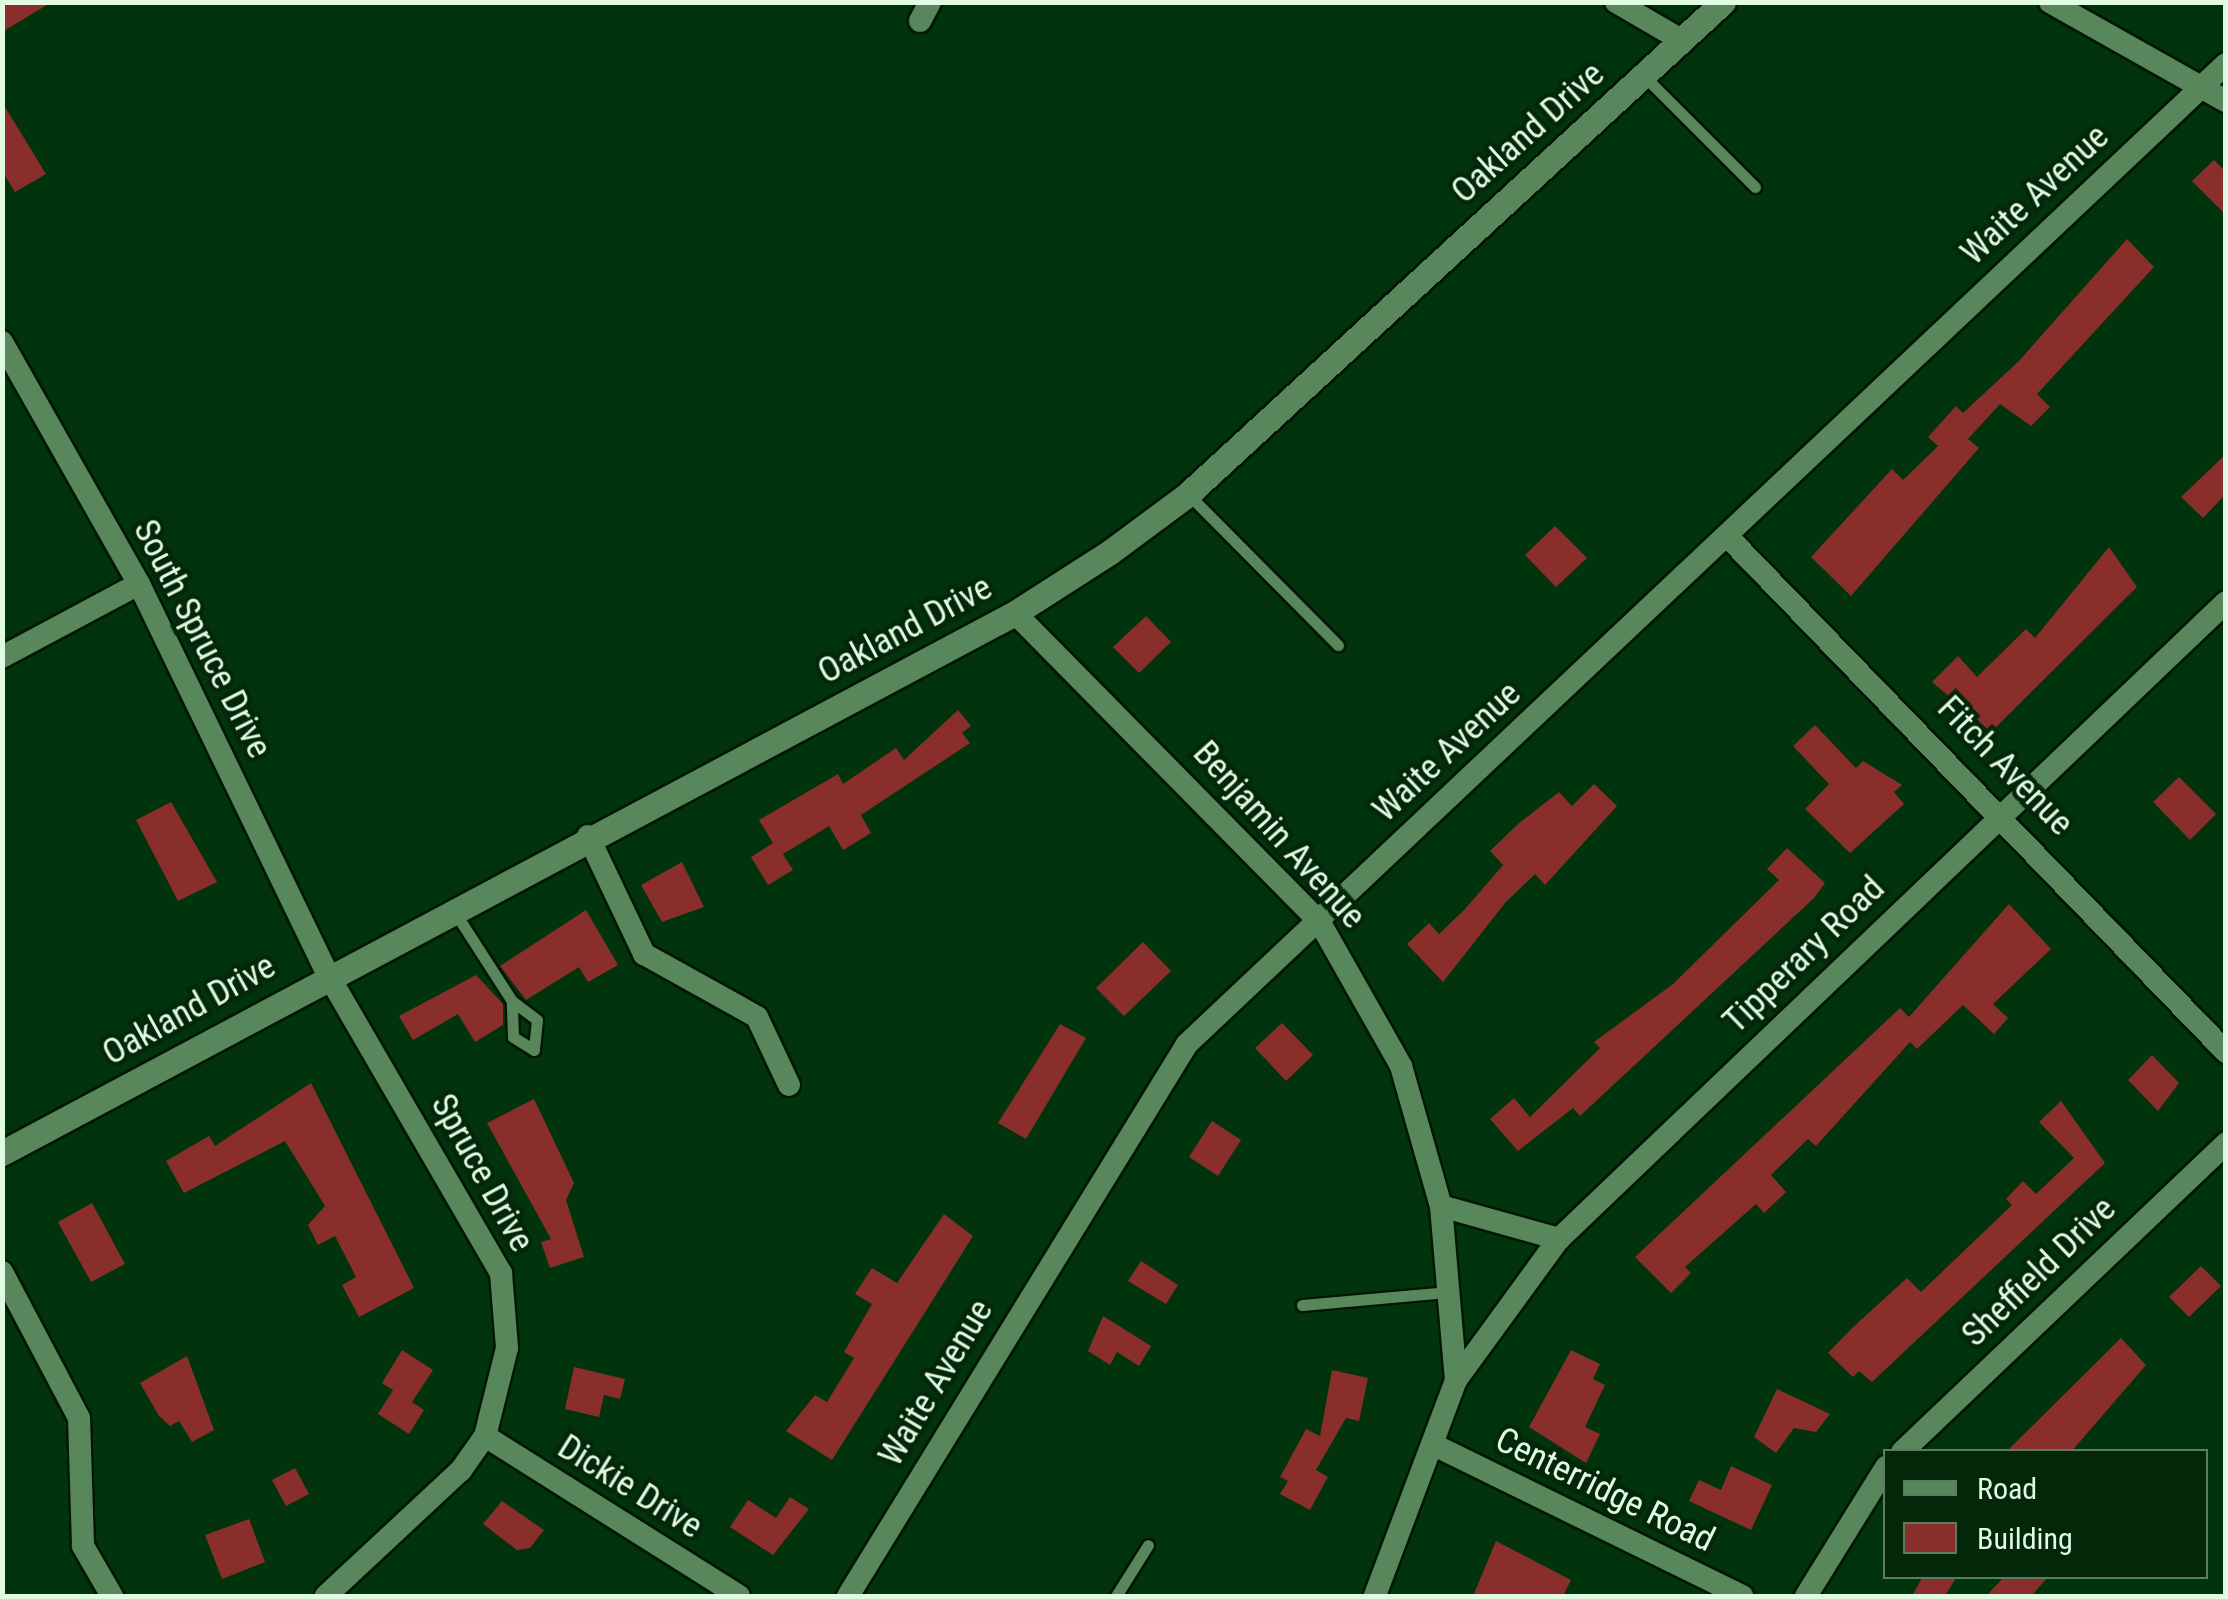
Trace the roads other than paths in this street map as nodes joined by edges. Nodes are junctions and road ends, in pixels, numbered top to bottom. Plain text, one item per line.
1 (1616, 2) edge
2 (1723, 2) edge
3 (2050, 2) edge
4 (1684, 40) junction
5 (2226, 64) edge
6 (1644, 76) junction
7 (2200, 87) junction
8 (2226, 101) edge
9 (1755, 187) dead end
10 (2, 342) edge
11 (1188, 494) junction
12 (1726, 536) junction
13 (139, 584) junction
14 (2226, 602) edge
15 (1014, 612) junction
16 (1338, 645) dead end
17 (2, 657) edge
18 (2003, 812) junction
19 (588, 836) junction
20 (451, 908) junction
21 (1319, 920) junction
22 (327, 973) junction
23 (512, 1001) dead end
24 (2226, 1052) edge
25 (789, 1086) dead end
26 (2226, 1144) edge
27 (2, 1153) edge
28 (1441, 1206) junction
29 (1559, 1239) junction
30 (2, 1272) edge
31 (1449, 1292) junction
32 (1302, 1305) dead end
33 (1456, 1380) junction
34 (484, 1436) junction
35 (1436, 1446) junction
36 (1905, 1449) edge
37 (1883, 1472) edge
38 (1148, 1545) dead end
39 (112, 1596) edge
40 (326, 1596) edge
41 (738, 1596) edge
42 (848, 1596) edge
43 (1116, 1596) edge
44 (1375, 1596) edge
45 (1742, 1596) edge
46 (1806, 1596) edge

1 - 4 street
2 - 4 main road, Oakland Drive
3 - 7 street
4 - 6 main road, Oakland Drive
5 - 7 street, Waite Avenue
6 - 9 lane
6 - 11 main road, Oakland Drive
7 - 8 street
7 - 12 street, Waite Avenue
10 - 13 street, South Spruce Drive
11 - 15 main road, Oakland Drive
11 - 16 lane
12 - 18 street, Fitch Avenue
12 - 21 street, Waite Avenue
13 - 17 street
13 - 22 street, South Spruce Drive
14 - 18 street, Tipperary Road
15 - 19 main road, Oakland Drive
15 - 21 street, Benjamin Avenue
18 - 24 street, Fitch Avenue
18 - 29 street, Tipperary Road
19 - 20 main road, Oakland Drive
19 - 25 street
20 - 22 main road, Oakland Drive
20 - 23 lane
21 - 28 street, Benjamin Avenue
21 - 42 street, Waite Avenue
22 - 27 main road, Oakland Drive
22 - 34 street, Spruce Drive
26 - 36 street, Sheffield Drive
28 - 29 street
28 - 31 street, Benjamin Avenue
29 - 33 street, Tipperary Road
30 - 39 street
31 - 32 lane
31 - 33 street, Benjamin Avenue
33 - 35 street, Benjamin Avenue
34 - 40 street, Spruce Drive
34 - 41 street, Dickie Drive
35 - 44 street, Benjamin Avenue
35 - 45 street, Centerridge Road
37 - 46 street
38 - 43 lane

